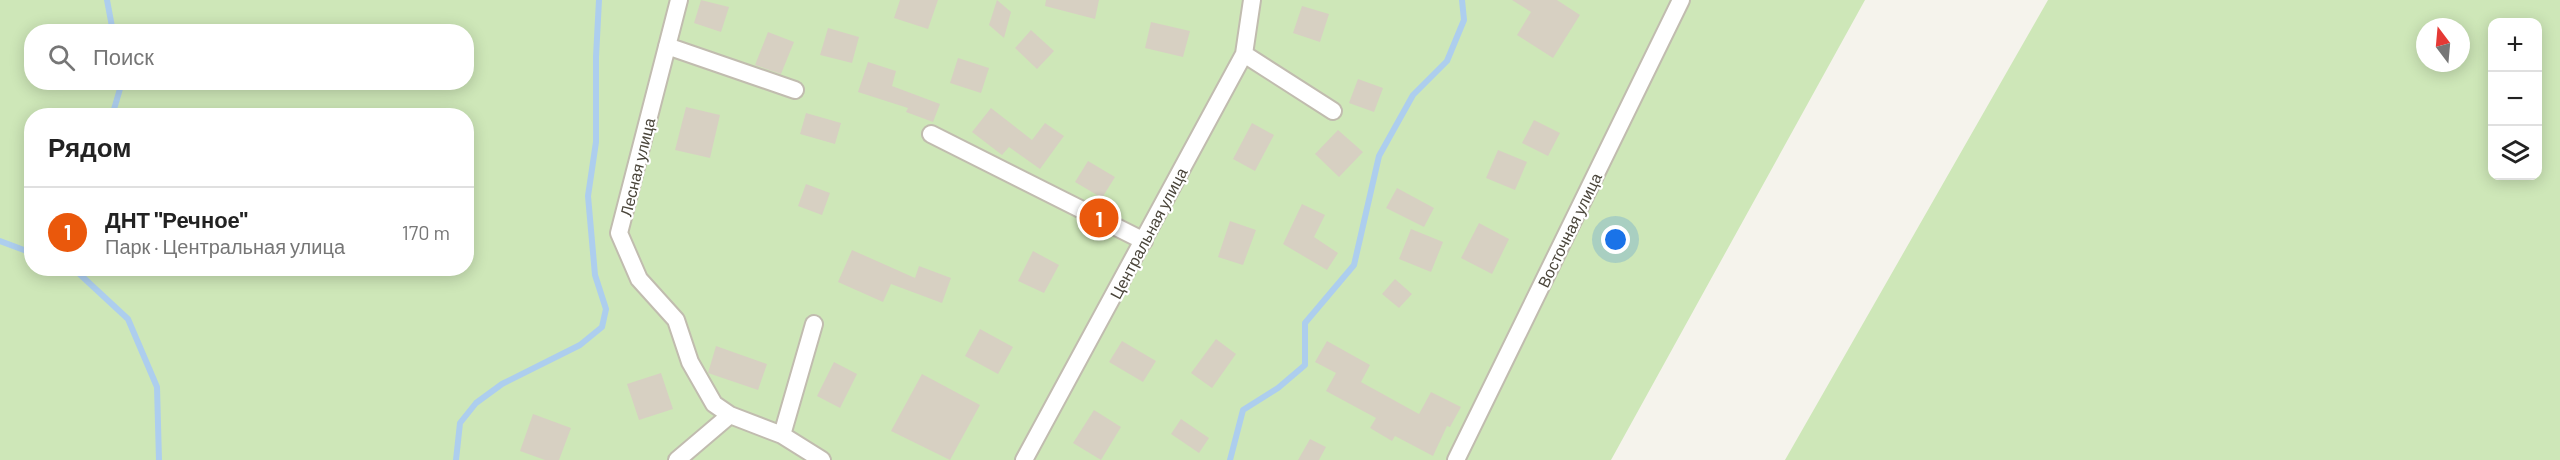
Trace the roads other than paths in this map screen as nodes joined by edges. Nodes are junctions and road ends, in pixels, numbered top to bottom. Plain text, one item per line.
1 (680, 0) edge
2 (1252, 0) edge
3 (1682, 0) edge
4 (668, 46) junction
5 (1244, 54) junction
6 (795, 90) dead end
7 (1333, 111) dead end
8 (931, 134) dead end
9 (1143, 241) junction
10 (814, 324) dead end
11 (730, 415) junction
12 (782, 435) junction
13 (677, 460) edge
14 (822, 460) edge
15 (1024, 460) edge
16 (1456, 460) edge

1 - 4 street, Лесная улица
2 - 5 street, Центральная улица
3 - 16 street, Восточная улица
4 - 6 street
4 - 11 street, Лесная улица
5 - 7 street
5 - 9 street, Центральная улица
8 - 9 street
9 - 15 street, Центральная улица
10 - 12 street
11 - 12 street, Лесная улица
11 - 13 street
12 - 14 street, Лесная улица

